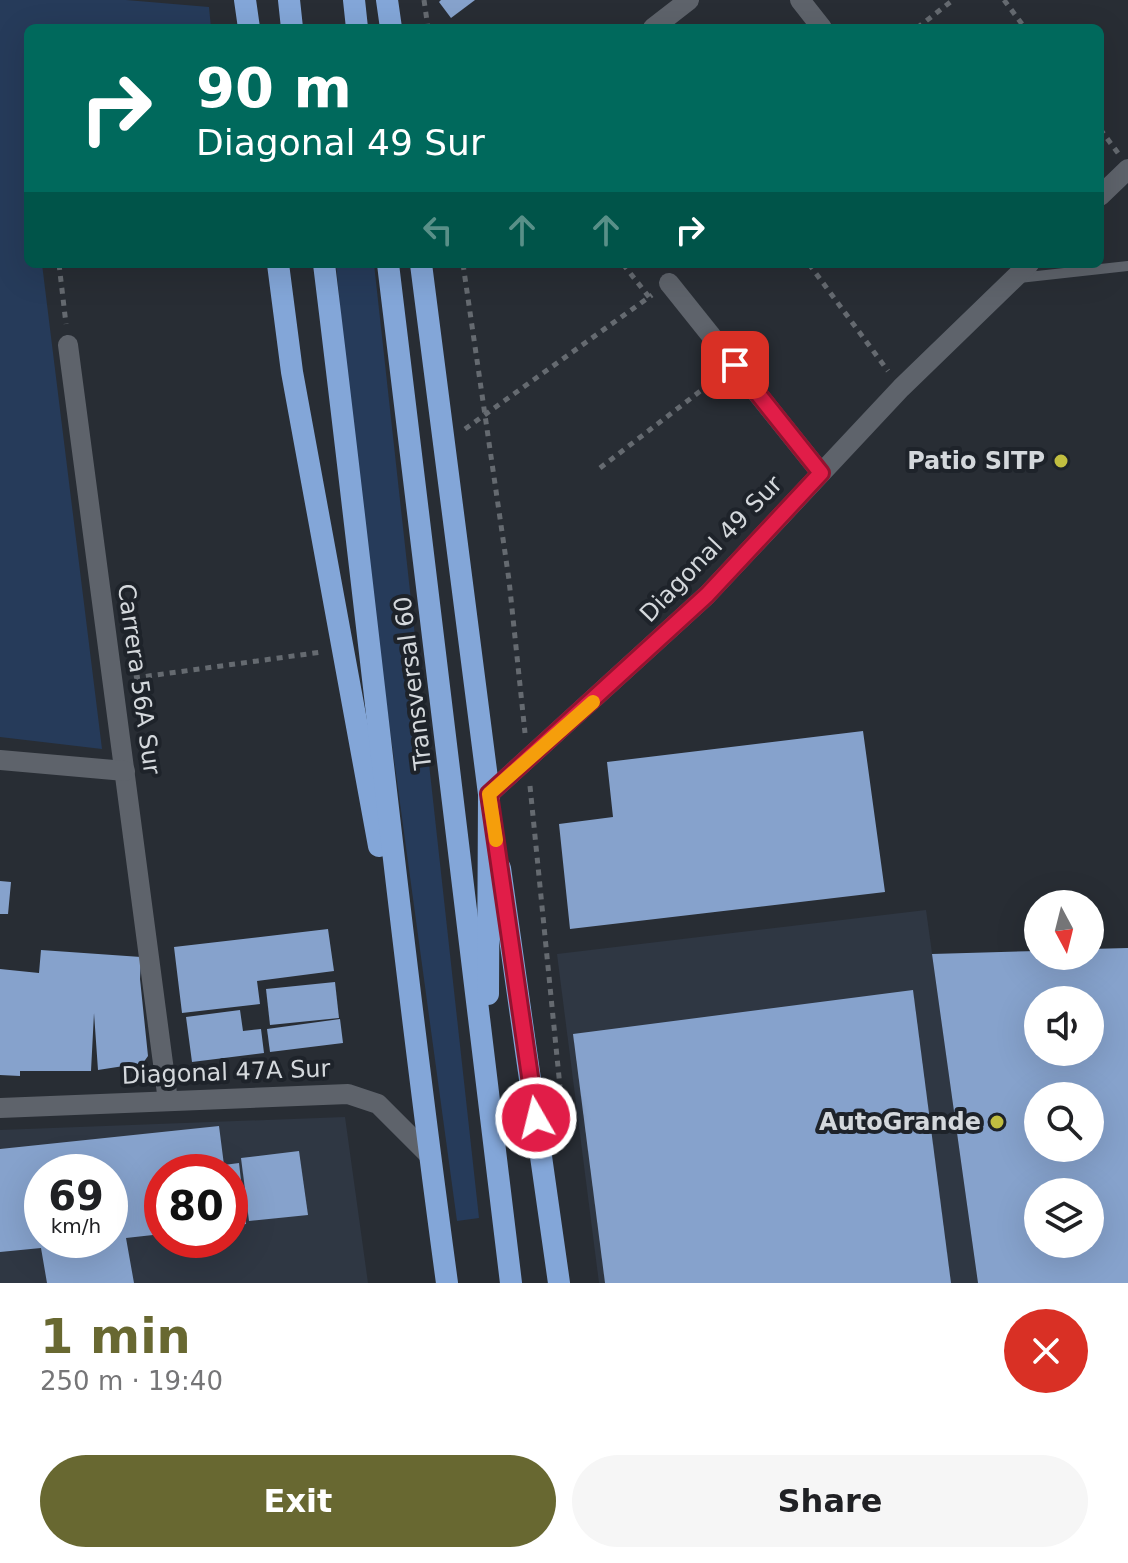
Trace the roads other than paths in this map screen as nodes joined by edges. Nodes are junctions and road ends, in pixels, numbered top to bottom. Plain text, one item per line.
1 (245, 0) edge
2 (289, 0) edge
3 (354, 0) edge
4 (387, 0) edge
5 (689, 0) edge
6 (800, 0) edge
7 (248, 24) edge
8 (292, 24) edge
9 (357, 24) edge
10 (390, 24) edge
11 (658, 24) edge
12 (819, 24) edge
13 (1123, 161) edge
14 (1104, 190) edge
15 (1128, 266) edge
16 (1104, 267) edge
17 (279, 268) edge
18 (324, 268) edge
19 (388, 268) edge
20 (422, 268) edge
21 (1080, 268) edge
22 (1008, 271) edge
23 (669, 283) road end
24 (68, 345) road end
25 (821, 473) junction
26 (451, 495) junction
27 (425, 562) junction
28 (0, 760) edge
29 (125, 771) junction
30 (489, 794) junction
31 (409, 1009) junction
32 (488, 1095) junction
33 (168, 1101) junction
34 (0, 1108) edge
35 (430, 1156) junction
36 (447, 1283) edge
37 (511, 1283) edge
38 (559, 1283) edge

1 - 7 highway
2 - 8 highway
3 - 9 highway
4 - 10 highway
5 - 11 street
6 - 12 street
13 - 14 street
15 - 16 lane
17 - 31 highway, Transversal 60
18 - 31 highway, Transversal 60
19 - 27 highway, Transversal 60
20 - 26 highway, Transversal 60
21 - 22 lane
22 - 25 street, Diagonal 49 Sur
23 - 25 street
24 - 29 street, Carrera 56A Sur
25 - 30 street, Diagonal 49 Sur
26 - 27 highway
26 - 30 highway, Transversal 60
27 - 32 highway, Transversal 60
28 - 29 street
29 - 33 street, Carrera 56A Sur
30 - 32 highway, Transversal 60
30 - 38 highway
31 - 35 highway, Transversal 60
32 - 37 highway, Transversal 60
33 - 34 street, Diagonal 47A Sur
33 - 35 street, Diagonal 47A Sur
35 - 36 highway, Transversal 60

